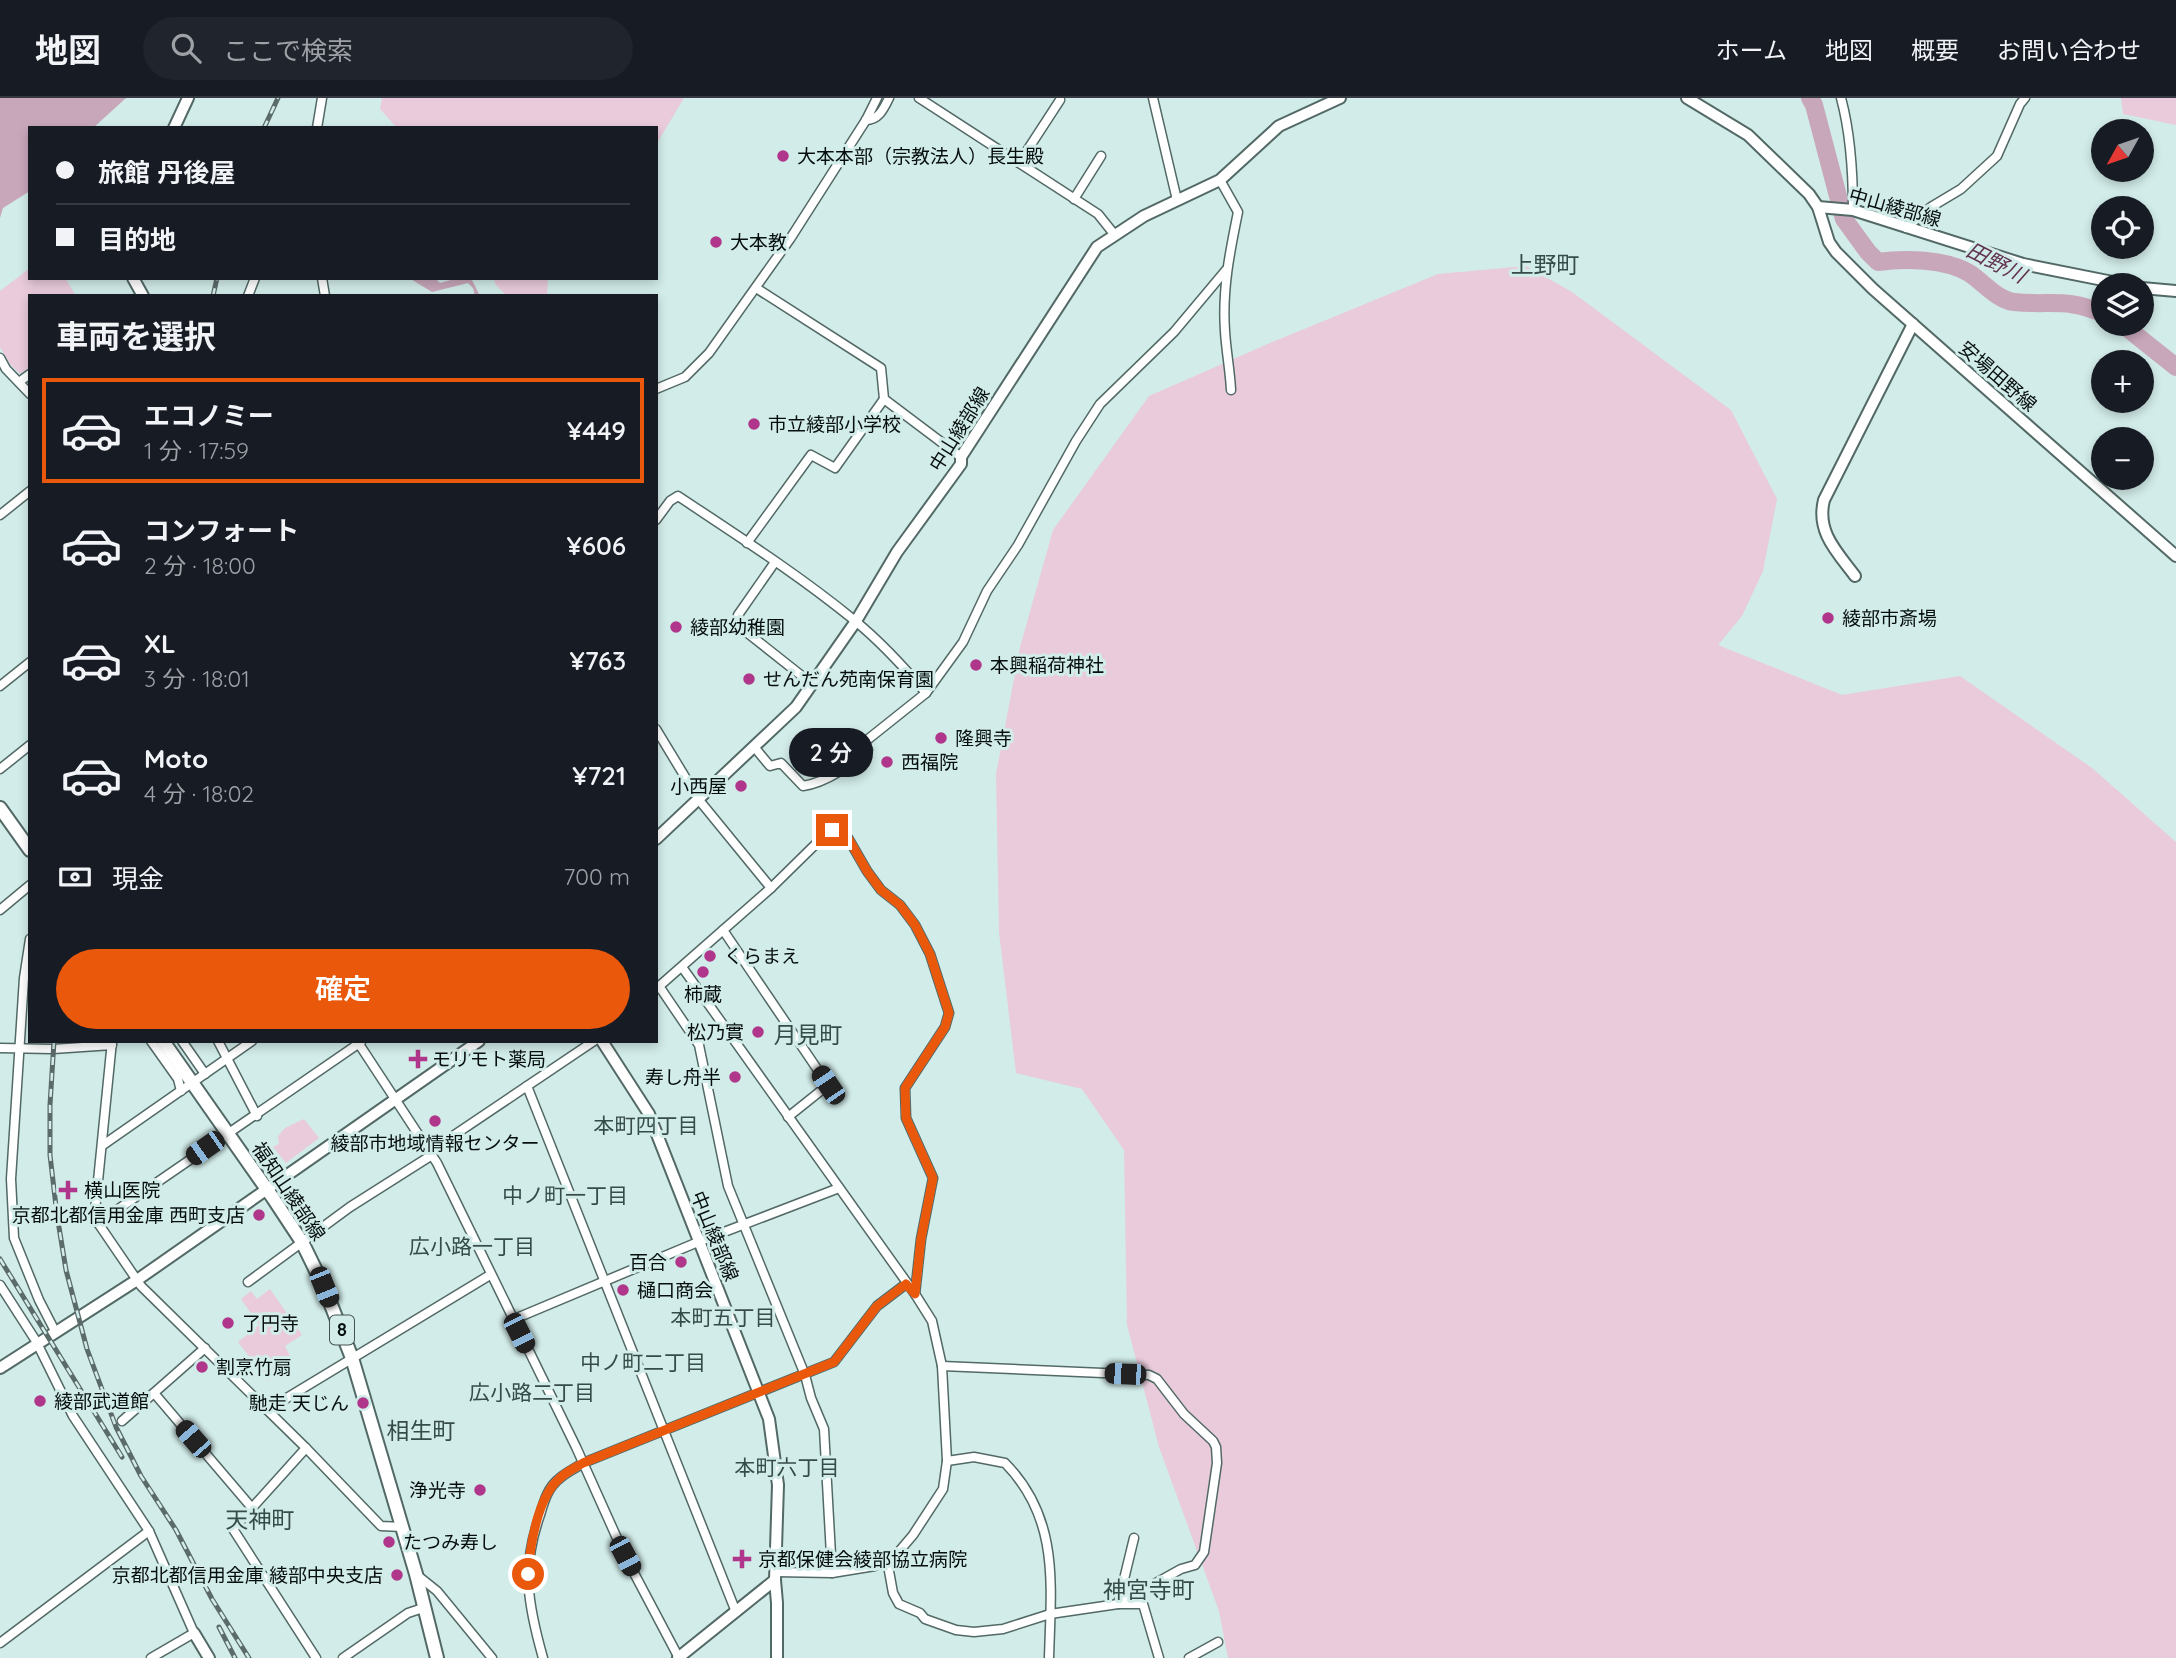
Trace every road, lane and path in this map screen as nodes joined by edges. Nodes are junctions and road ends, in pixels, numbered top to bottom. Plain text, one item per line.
1 (188, 98) edge
2 (322, 98) edge
3 (877, 98) edge
4 (889, 98) edge
5 (919, 98) edge
6 (1153, 98) edge
7 (1340, 98) edge
8 (1687, 98) edge
9 (1841, 98) edge
10 (2025, 98) edge
11 (1060, 100) dead end
12 (866, 120) junction
13 (175, 126) edge
14 (317, 126) edge
15 (1101, 156) dead end
16 (1018, 163) junction
17 (1220, 180) junction
18 (1074, 198) junction
19 (1177, 200) junction
20 (1818, 207) junction
21 (1850, 209) junction
22 (1906, 228) junction
23 (1114, 234) junction
24 (1226, 270) junction
25 (2091, 278) edge
26 (756, 288) junction
27 (2154, 289) edge
28 (2176, 291) edge
29 (1913, 324) junction
30 (0, 358) edge
31 (28, 375) edge
32 (19, 382) junction
33 (658, 388) edge
34 (1231, 390) dead end
35 (28, 392) edge
36 (884, 400) junction
37 (961, 457) junction
38 (28, 493) edge
39 (0, 515) edge
40 (658, 517) edge
41 (747, 543) junction
42 (2176, 556) edge
43 (775, 562) junction
44 (1856, 576) dead end
45 (856, 621) junction
46 (28, 664) edge
47 (812, 684) junction
48 (0, 686) edge
49 (926, 693) junction
50 (658, 732) edge
51 (28, 748) edge
52 (755, 748) junction
53 (0, 769) edge
54 (699, 800) junction
55 (0, 807) edge
56 (658, 837) edge
57 (28, 847) edge
58 (28, 888) edge
59 (771, 888) junction
60 (0, 910) edge
61 (723, 930) junction
62 (28, 952) edge
63 (682, 967) junction
64 (658, 988) edge
65 (112, 1043) edge
66 (152, 1043) edge
67 (164, 1043) edge
68 (183, 1043) edge
69 (219, 1043) edge
70 (249, 1043) edge
71 (359, 1043) edge
72 (361, 1043) edge
73 (476, 1043) edge
74 (591, 1043) edge
75 (603, 1043) edge
76 (0, 1048) edge
77 (21, 1048) junction
78 (228, 1059) junction
79 (205, 1074) junction
80 (527, 1086) junction
81 (186, 1087) junction
82 (395, 1102) junction
83 (257, 1116) junction
84 (788, 1117) junction
85 (226, 1133) junction
86 (103, 1145) junction
87 (431, 1153) junction
88 (839, 1188) junction
89 (266, 1189) junction
90 (98, 1223) junction
91 (745, 1225) junction
92 (302, 1242) junction
93 (698, 1242) junction
94 (490, 1275) junction
95 (137, 1280) junction
96 (605, 1281) junction
97 (248, 1282) dead end
98 (0, 1284) edge
99 (906, 1284) junction
100 (915, 1294) junction
101 (512, 1320) junction
102 (56, 1333) junction
103 (37, 1345) junction
104 (205, 1349) junction
105 (352, 1358) junction
106 (942, 1366) junction
107 (0, 1368) edge
108 (805, 1376) junction
109 (760, 1391) junction
110 (154, 1393) junction
111 (267, 1410) junction
112 (122, 1421) dead end
113 (664, 1430) junction
114 (306, 1448) junction
115 (947, 1461) junction
116 (583, 1463) junction
117 (252, 1508) junction
118 (402, 1527) junction
119 (149, 1531) junction
120 (1134, 1538) dead end
121 (887, 1560) junction
122 (832, 1573) junction
123 (416, 1574) junction
124 (775, 1576) junction
125 (1118, 1604) junction
126 (424, 1608) junction
127 (736, 1612) junction
128 (1050, 1614) junction
129 (194, 1633) junction
130 (1218, 1642) dead end
131 (0, 1643) edge
132 (151, 1658) edge
133 (209, 1658) edge
134 (316, 1658) edge
135 (343, 1658) edge
136 (437, 1658) edge
137 (492, 1658) edge
138 (543, 1658) edge
139 (679, 1658) edge
140 (777, 1658) edge
141 (1049, 1658) edge
142 (1159, 1658) edge
143 (1189, 1658) edge

1 - 13 main road
2 - 14 street
3 - 12 street
4 - 12 street
5 - 16 street
6 - 19 street
7 - 17 main road, 中山綾部線
8 - 20 main road, 中山綾部線
9 - 21 street
10 - 22 street
11 - 16 street
12 - 26 street
15 - 18 street
16 - 18 street
17 - 19 main road, 中山綾部線
17 - 24 street
18 - 23 street
19 - 23 main road, 中山綾部線
20 - 21 main road, 中山綾部線
20 - 29 main road, 安場田野線
21 - 22 main road, 中山綾部線
22 - 25 main road, 中山綾部線
23 - 37 main road, 中山綾部線
24 - 34 street
24 - 49 street
26 - 33 street
26 - 36 street
27 - 28 main road
29 - 42 main road, 安場田野線
29 - 44 main road
30 - 32 street
31 - 32 street
32 - 35 street
36 - 37 street
36 - 41 street
37 - 45 main road, 中山綾部線
38 - 39 street
40 - 41 street
41 - 43 street
43 - 45 street
43 - 47 street
45 - 47 main road, 中山綾部線
45 - 49 street
46 - 48 street
47 - 52 main road, 中山綾部線
49 - 52 street
50 - 54 street
51 - 53 street
52 - 54 main road, 中山綾部線
54 - 56 main road, 中山綾部線
54 - 59 street
55 - 57 main road
58 - 60 street
59 - 61 street
59 - 100 street
61 - 63 street
61 - 84 street
62 - 77 street
63 - 64 street
63 - 84 street
64 - 91 street
65 - 77 street
65 - 86 street
66 - 81 street
67 - 81 main road, 福知山綾部線 / 8
68 - 79 street
69 - 78 street
70 - 78 street
71 - 83 street
72 - 82 street
73 - 82 main road
74 - 80 street
75 - 93 main road, 中山綾部線
76 - 77 street
77 - 102 street
78 - 79 street
78 - 83 street
79 - 81 street
80 - 87 street
80 - 96 street
81 - 85 main road, 福知山綾部線 / 8
81 - 86 street
82 - 87 street
82 - 89 main road
83 - 85 street
84 - 88 street
85 - 89 main road, 福知山綾部線 / 8
85 - 90 street
86 - 90 street
87 - 92 street
87 - 94 street
88 - 91 street
88 - 99 street
89 - 92 main road, 福知山綾部線 / 8
89 - 95 main road
90 - 95 street
91 - 93 street
91 - 108 street
92 - 97 street
92 - 105 main road, 福知山綾部線 / 8
93 - 96 street
93 - 109 main road, 中山綾部線
94 - 101 street
94 - 105 street
95 - 102 main road
95 - 104 street
96 - 101 street
96 - 113 street
98 - 103 street
99 - 100 street
99 - 108 street
100 - 106 street
101 - 116 street
102 - 103 main road
103 - 107 main road
103 - 119 street
104 - 110 street
104 - 111 street
105 - 111 street
105 - 118 main road, 福知山綾部線 / 8
106 - 115 street
106 - 125 street
108 - 109 street
108 - 122 street
109 - 113 street
109 - 124 main road, 中山綾部線
110 - 112 street
110 - 117 street
111 - 114 street
113 - 116 street
113 - 127 street
114 - 117 street
114 - 118 street
115 - 121 street
115 - 128 street
116 - 138 street
116 - 139 street
117 - 134 street
118 - 123 main road, 福知山綾部線 / 8
119 - 129 street
119 - 131 street
120 - 125 street
121 - 122 street
121 - 128 street
122 - 124 street
123 - 126 main road, 福知山綾部線 / 8
123 - 137 street
124 - 127 main road
124 - 140 main road, 中山綾部線
125 - 128 street
125 - 142 street
126 - 135 street
126 - 136 main road, 福知山綾部線 / 8
127 - 139 main road
128 - 141 street
129 - 132 street
129 - 133 main road
130 - 143 street

